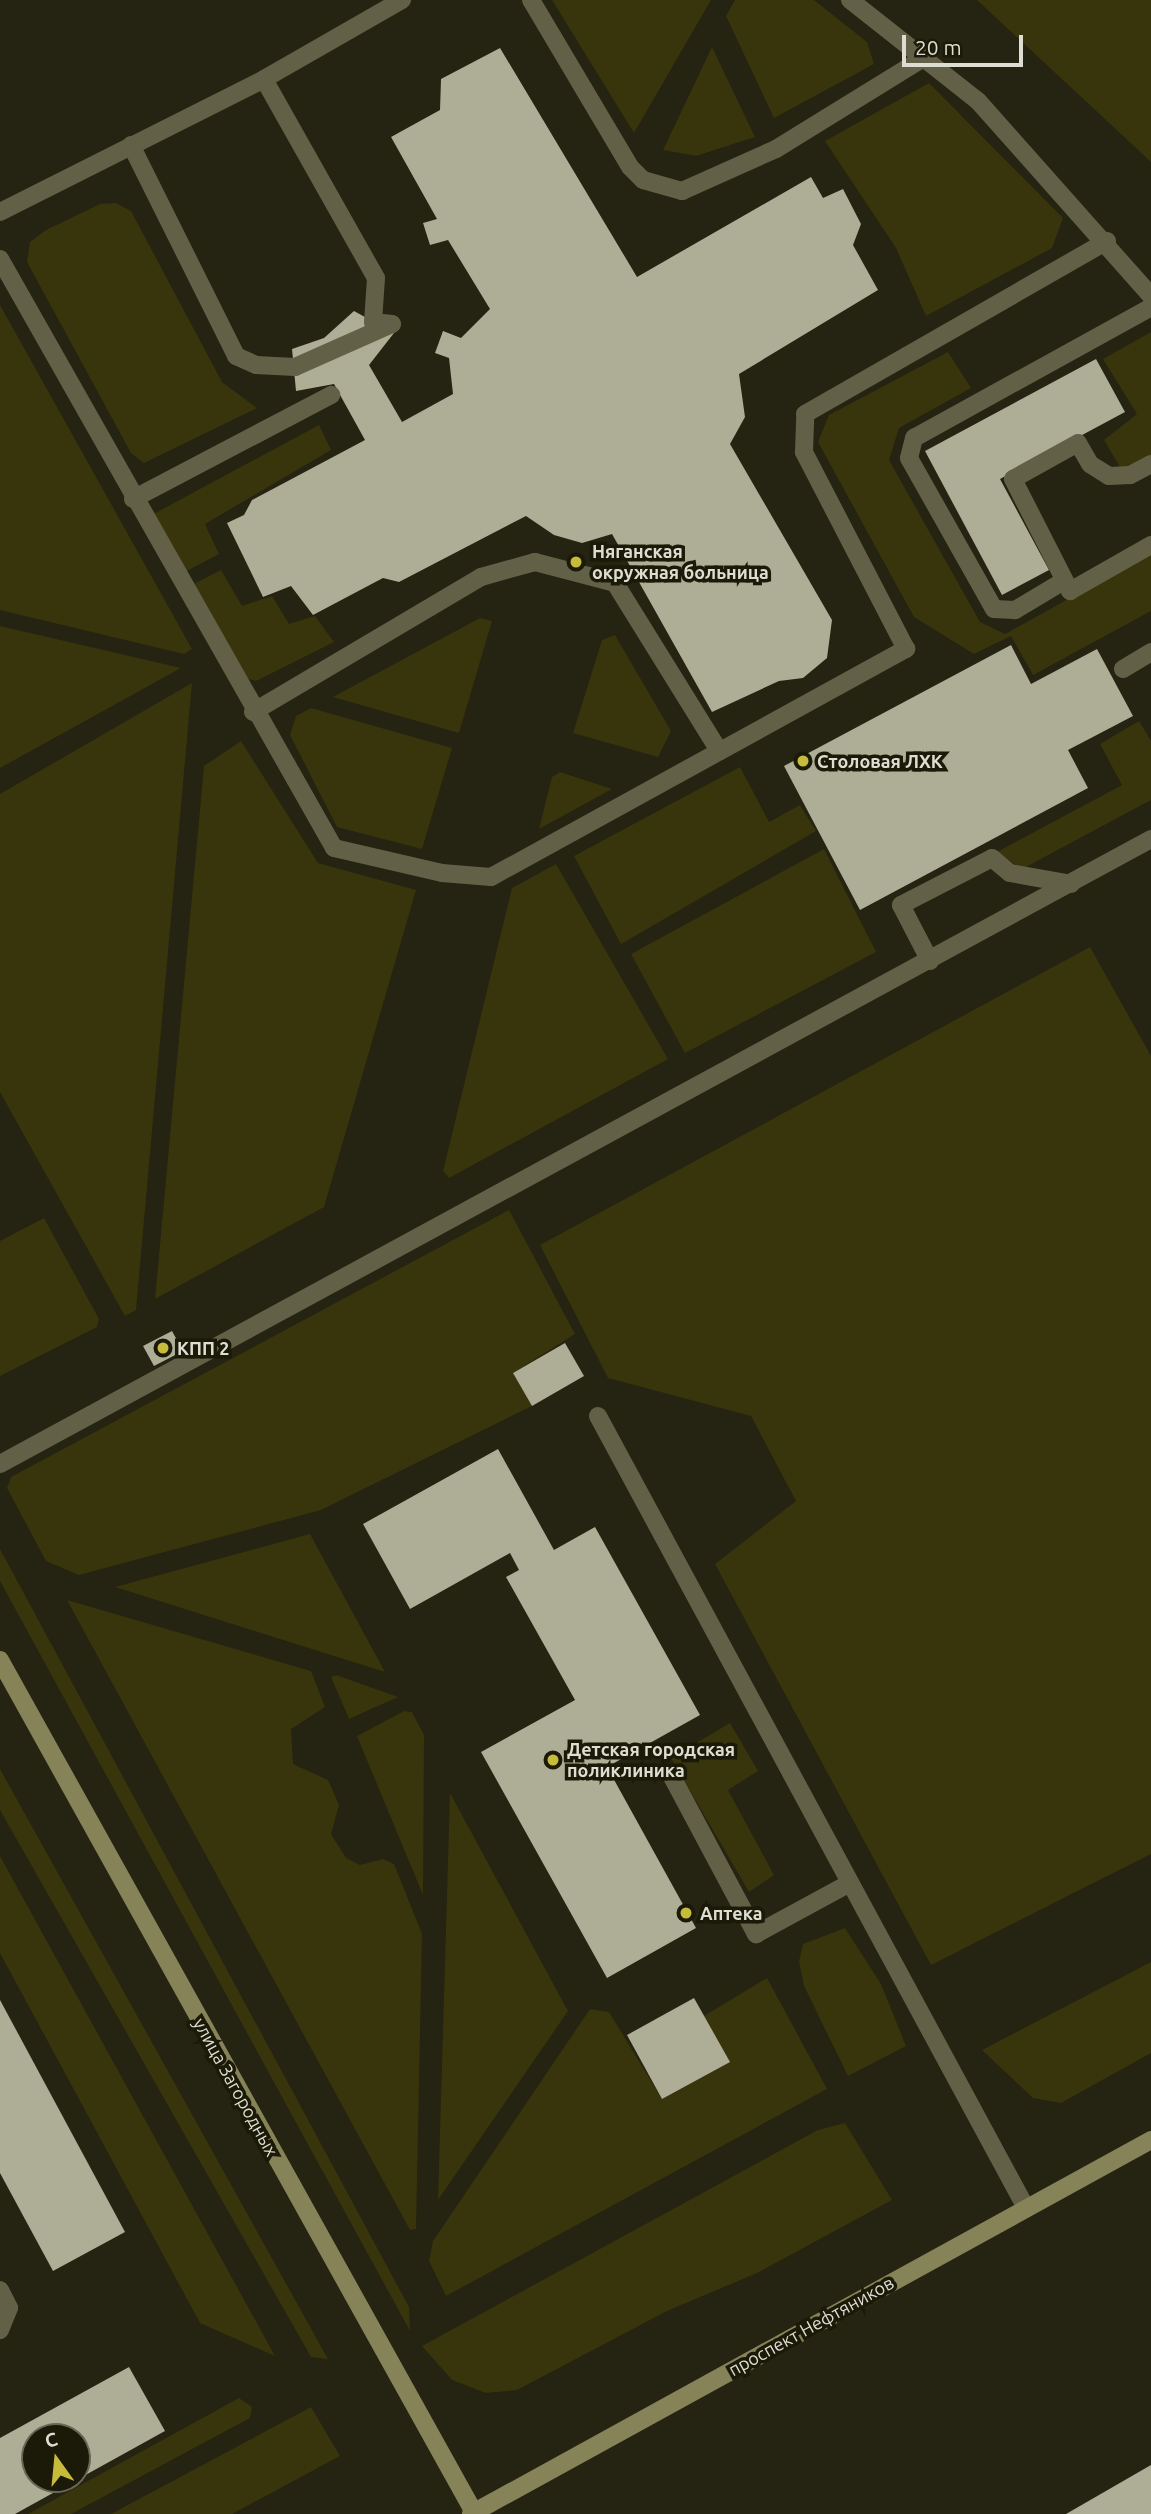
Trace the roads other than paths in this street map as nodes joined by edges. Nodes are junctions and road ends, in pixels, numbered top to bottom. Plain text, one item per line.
1 (402, 0) edge
2 (531, 0) edge
3 (850, 0) edge
4 (925, 57) junction
5 (264, 79) junction
6 (131, 145) junction
7 (0, 212) edge
8 (1107, 241) junction
9 (0, 259) edge
10 (1151, 296) edge
11 (1151, 307) edge
12 (331, 395) dead end
13 (1151, 464) edge
14 (134, 499) junction
15 (1151, 545) edge
16 (1062, 582) junction
17 (1151, 652) edge
18 (1123, 669) dead end
19 (253, 712) junction
20 (719, 751) junction
21 (1151, 839) edge
22 (1071, 884) junction
23 (930, 961) junction
24 (598, 1416) dead end
25 (0, 1464) edge
26 (0, 1660) edge
27 (670, 1773) dead end
28 (848, 1884) junction
29 (1151, 2140) edge
30 (1026, 2208) junction
31 (0, 2290) edge
32 (0, 2330) edge
33 (473, 2513) edge

1 - 5 lane
2 - 4 lane
3 - 4 lane
4 - 8 lane
5 - 6 lane
5 - 6 lane
6 - 7 lane
8 - 10 lane
8 - 20 lane
9 - 14 lane
11 - 16 lane
12 - 14 lane
13 - 16 lane
14 - 19 lane
15 - 16 lane
17 - 18 lane
19 - 20 lane
19 - 20 lane
21 - 22 lane
22 - 23 lane
22 - 23 lane
23 - 25 lane
24 - 28 lane
26 - 33 main road, улица Загородных
27 - 28 lane
28 - 30 lane
29 - 30 main road, проспект Нефтяников
30 - 33 main road, проспект Нефтяников
31 - 32 lane

